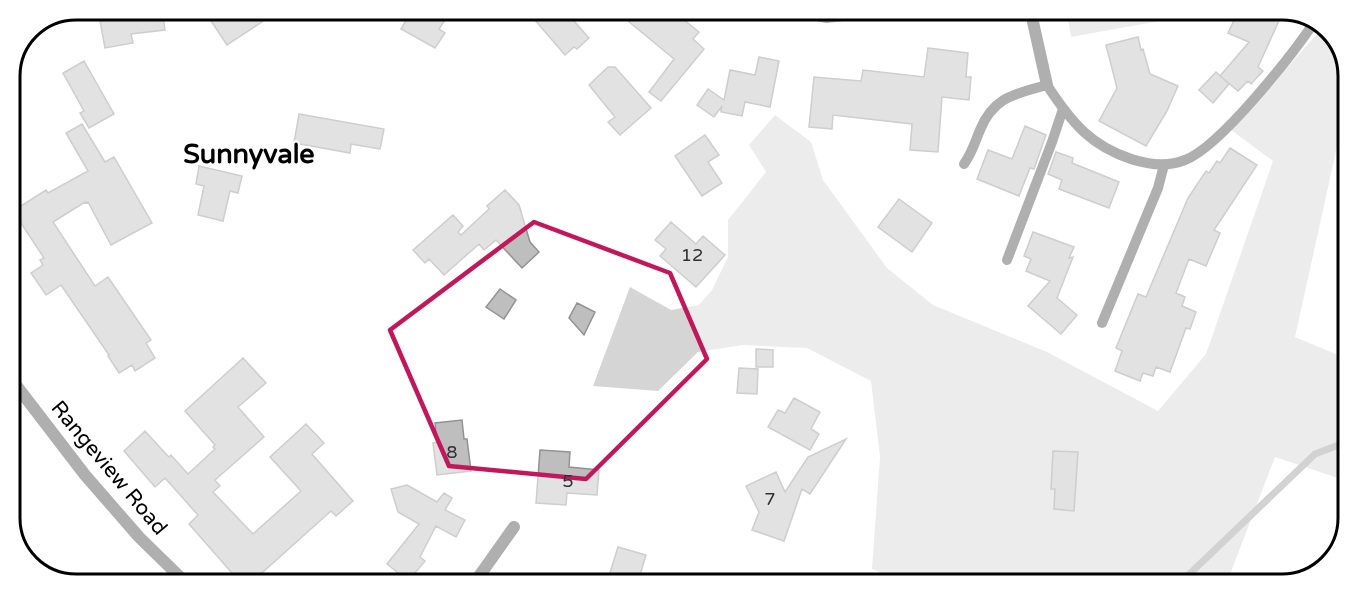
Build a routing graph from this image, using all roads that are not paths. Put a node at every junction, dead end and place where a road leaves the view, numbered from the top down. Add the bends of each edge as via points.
1 (1033, 20) edge
2 (1311, 27) edge
3 (1047, 85) junction
4 (1063, 109) junction
5 (964, 164) dead end
6 (1164, 165) junction
7 (1007, 260) dead end
8 (1102, 323) dead end
9 (20, 390) edge
10 (514, 528) dead end
11 (177, 574) edge
12 (481, 574) edge

1 - 3 street
2 - 6 lane via 1226,129 1187,160
3 - 4 lane
3 - 5 lane via 996,104
4 - 6 lane via 1084,133 1106,147
4 - 7 lane
6 - 8 lane
9 - 11 street, Rangeview Road via 85,475
10 - 12 street

